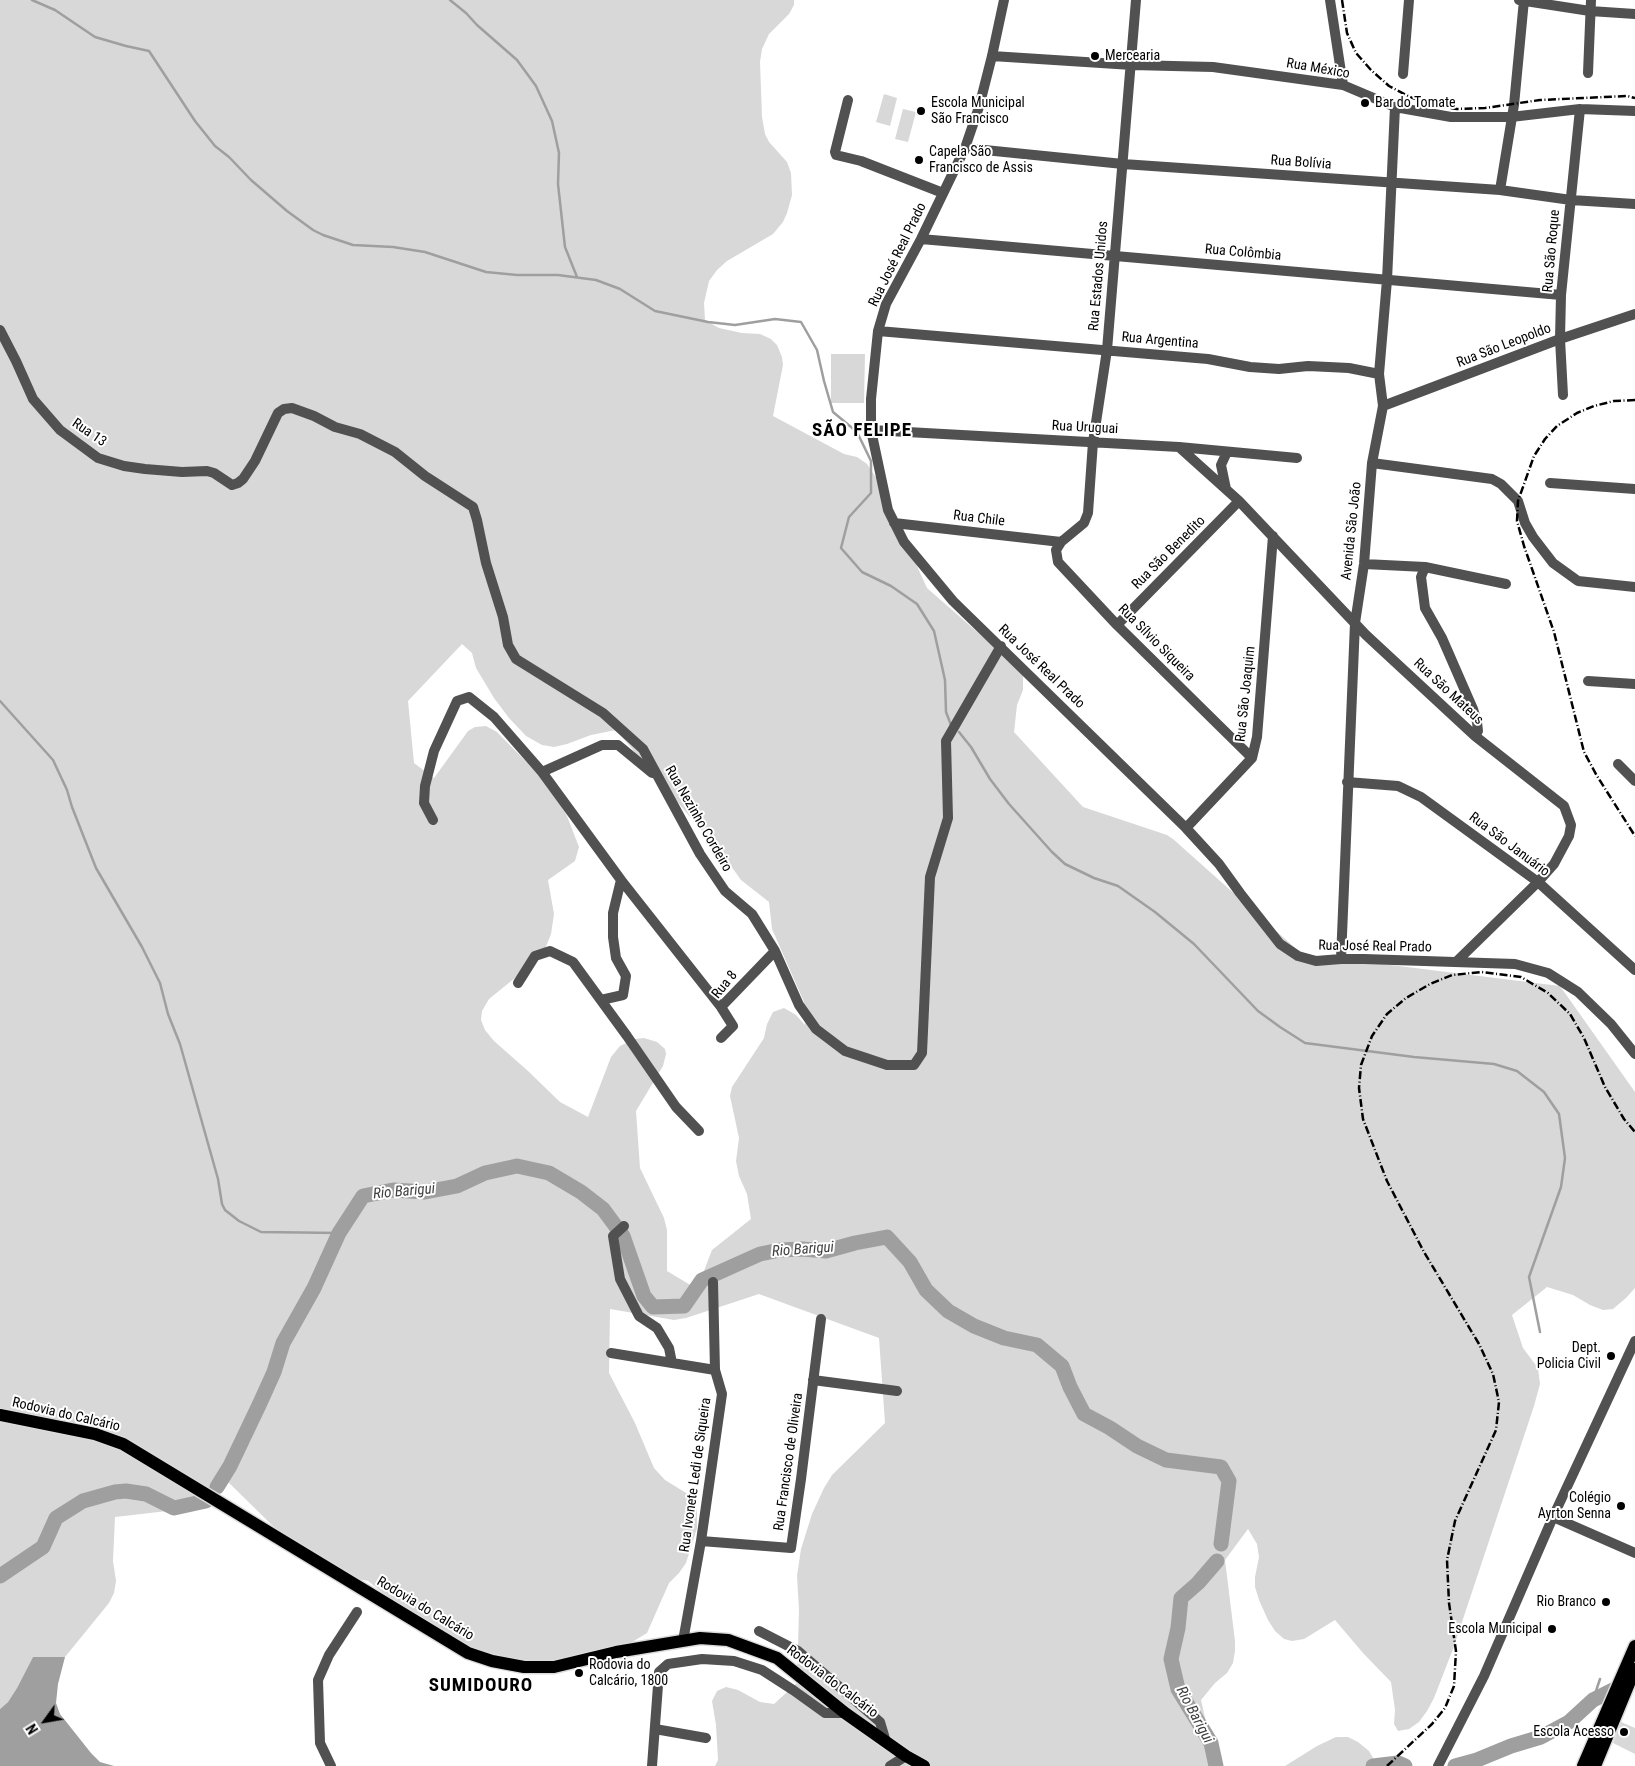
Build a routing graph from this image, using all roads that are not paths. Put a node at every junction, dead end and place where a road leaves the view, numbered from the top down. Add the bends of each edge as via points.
1 (1004, 0) edge
2 (1136, 0) edge
3 (1330, 0) edge
4 (1409, 0) edge
5 (1519, 0) edge
6 (1524, 0) edge
7 (1591, 5) edge
8 (1635, 14) edge
9 (992, 56) junction
10 (1132, 65) junction
11 (1588, 73) dead end
12 (1403, 74) dead end
13 (1343, 85) junction
14 (848, 100) dead end
15 (1394, 107) junction
16 (1580, 109) junction
17 (1635, 111) edge
18 (1511, 117) junction
19 (965, 148) junction
20 (1123, 164) junction
21 (1392, 183) junction
22 (1500, 190) junction
23 (943, 193) junction
24 (1571, 200) junction
25 (1635, 204) edge
26 (922, 239) junction
27 (1114, 256) junction
28 (1387, 280) junction
29 (1562, 296) junction
30 (1635, 314) edge
31 (0, 330) edge
32 (878, 331) junction
33 (1560, 339) junction
34 (1107, 350) junction
35 (1379, 374) junction
36 (1563, 395) dead end
37 (1383, 406) junction
38 (871, 430) junction
39 (1092, 442) junction
40 (1179, 447) junction
41 (1227, 452) junction
42 (1297, 458) dead end
43 (1372, 463) junction
44 (243, 478) joint
45 (1550, 483) dead end
46 (1635, 488) edge
47 (1226, 489) junction
48 (1239, 501) junction
49 (894, 523) junction
50 (1273, 536) junction
51 (1061, 542) junction
52 (1364, 564) junction
53 (1425, 566) junction
54 (1506, 584) dead end
55 (1635, 587) edge
56 (1356, 623) junction
57 (1117, 625) junction
58 (1001, 646) junction
59 (1588, 681) dead end
60 (1635, 684) edge
61 (1476, 736) junction
62 (1252, 758) junction
63 (1618, 764) dead end
64 (542, 772) junction
65 (658, 778) junction
66 (1635, 781) edge
67 (1347, 782) junction
68 (433, 820) dead end
69 (1186, 828) junction
70 (621, 880) junction
71 (1538, 882) junction
72 (775, 951) junction
73 (1340, 959) junction
74 (1456, 962) junction
75 (1635, 970) edge
76 (518, 983) dead end
77 (601, 1000) junction
78 (720, 1007) junction
79 (721, 1038) dead end
80 (1635, 1054) edge
81 (699, 1131) dead end
82 (624, 1226) dead end
83 (712, 1282) dead end
84 (821, 1319) dead end
85 (1635, 1341) edge
86 (611, 1354) dead end
87 (672, 1363) junction
88 (715, 1370) junction
89 (813, 1380) junction
90 (897, 1391) dead end
91 (0, 1415) edge
92 (1553, 1517) junction
93 (701, 1541) junction
94 (1635, 1553) edge
95 (357, 1612) dead end
96 (759, 1631) dead end
97 (683, 1641) junction
98 (1635, 1646) edge
99 (1635, 1669) edge
100 (1625, 1681) junction
101 (1617, 1700) junction
102 (845, 1713) junction
103 (655, 1729) junction
104 (706, 1738) dead end
105 (886, 1742) junction
106 (906, 1756) junction
107 (331, 1766) edge
108 (652, 1766) edge
109 (890, 1766) edge
110 (924, 1766) edge
111 (1438, 1766) edge
112 (1583, 1766) edge
113 (1595, 1766) edge

1 - 9 street, Rua José Real Prado
2 - 10 street, Rua Estados Unidos
3 - 13 street
4 - 12 street
5 - 6 street
6 - 7 street
6 - 18 street
7 - 8 street
7 - 11 street
9 - 10 street, Rua México
9 - 19 street, Rua José Real Prado
10 - 13 street, Rua México via 1213,67
10 - 20 street, Rua Estados Unidos
13 - 15 street, Rua México
14 - 23 street via 836,155 861,161
15 - 18 street, Rua México via 1451,117
15 - 21 street, Avenida São João
16 - 17 street, Rua México
16 - 18 street, Rua México
16 - 24 street, Rua São Roque
18 - 22 street
19 - 20 street, Rua Bolívia
19 - 23 street, Rua José Real Prado
20 - 21 street, Rua Bolívia
20 - 27 street, Rua Estados Unidos
21 - 22 street, Rua Bolívia
21 - 28 street, Avenida São João
22 - 24 street, Rua Bolívia
23 - 26 street, Rua José Real Prado
24 - 25 street, Rua Bolívia
24 - 29 street, Rua São Roque
26 - 27 street, Rua Colômbia
26 - 32 street, Rua José Real Prado via 886,304
27 - 28 street, Rua Colômbia
27 - 34 street, Rua Estados Unidos
28 - 29 street, Rua Colômbia
28 - 35 street, Avenida São João
29 - 33 street, Rua São Roque
30 - 33 street, Rua São Leopoldo
31 - 44 street, Rua 13 via 33,399 60,430 98,458 145,469 206,471 232,485
32 - 34 street, Rua Argentina
32 - 38 street, Rua José Real Prado
33 - 36 street, Rua São Roque
33 - 37 street, Rua São Leopoldo
34 - 35 street, Rua Argentina via 1208,359 1250,367 1350,368
34 - 39 street, Rua Estados Unidos
35 - 37 street, Avenida São João
37 - 43 street, Avenida São João
38 - 39 street, Rua Uruguai
38 - 49 street, Rua José Real Prado via 888,510
39 - 40 street, Rua Uruguai
39 - 51 street, Rua Estados Unidos via 1088,513 1084,523
40 - 41 street, Rua Uruguai
40 - 47 street, Rua São Mateus
41 - 42 street, Rua Uruguai
41 - 47 street via 1222,465
43 - 52 street, Avenida São João
43 - 55 street via 1492,479 1518,502 1525,523 1553,564 1578,582
44 - 65 street, Rua Nezinho Cordeiro via 278,413 292,408 360,434 395,452 463,500 475,514 508,645 516,659 602,713 643,749
45 - 46 street
47 - 48 street, Rua São Mateus
48 - 50 street, Rua São Mateus
48 - 57 street, Rua São Benedito
49 - 51 street, Rua Chile
49 - 58 street, Rua José Real Prado via 904,542 953,601
50 - 56 street, Rua São Mateus
50 - 62 street, Rua São Joaquim via 1257,737
51 - 57 street, Rua Sílvio Siqueira via 1056,550 1058,562
52 - 53 street
52 - 56 street, Avenida São João
53 - 54 street
53 - 61 street via 1421,577 1425,608 1473,709 1478,731
56 - 61 street, Rua São Mateus
56 - 67 street, Avenida São João
57 - 62 street, Rua Sílvio Siqueira
58 - 69 street, Rua José Real Prado
58 - 72 street, Rua Nezinho Cordeiro via 946,741 948,818 930,877 922,1053 914,1065 887,1065 845,1051 816,1029 799,1005
59 - 60 street
61 - 71 street, Rua São Mateus via 1564,806 1572,826 1569,836 1554,864
62 - 69 street, Rua São Joaquim
63 - 66 street
64 - 65 street via 602,744 618,745
64 - 68 street via 494,717 469,697 457,701 434,751 425,786 424,803
64 - 70 street
65 - 72 street, Rua Nezinho Cordeiro via 700,854 725,891 752,914
67 - 71 street, Rua São Januário via 1398,786 1421,797
67 - 73 street, Avenida São João
69 - 73 street, Rua José Real Prado via 1220,864 1280,944 1298,956 1316,961
70 - 77 street via 613,913 613,937 616,958 626,976 623,995
70 - 78 street
71 - 74 street, Rua São Mateus
71 - 75 street, Rua São Januário
72 - 78 street, Rua 8
73 - 74 street, Rua José Real Prado
74 - 80 street, Rua José Real Prado via 1515,964 1548,973 1578,992 1611,1024
76 - 77 street via 535,956 550,951 573,962
77 - 81 street via 676,1107
78 - 79 street, Rua 8 via 733,1026
82 - 87 street via 613,1236 620,1278 639,1316 657,1328 669,1348
83 - 88 street, Rua Ivonete Ledi de Siqueira
84 - 89 street, Rua Francisco de Oliveira
85 - 92 street
86 - 87 street
87 - 88 street
88 - 93 street, Rua Ivonete Ledi de Siqueira via 722,1394
89 - 90 street, Rua Francisco de Oliveira
89 - 93 street, Rua Francisco de Oliveira via 791,1548
91 - 97 main road, Rodovia do Calcário via 95,1434 123,1444 468,1653 492,1661 524,1667 554,1667
92 - 94 street
92 - 111 street via 1484,1676
93 - 97 street, Rua Ivonete Ledi de Siqueira
95 - 107 street via 329,1655 318,1680 320,1743
96 - 105 street via 798,1652 880,1722
97 - 102 main road, Rodovia do Calcário via 700,1638 728,1640 777,1658
98 - 100 main road
99 - 100 main road
100 - 101 main road
101 - 112 main road
101 - 113 main road
102 - 103 street via 825,1713 762,1670 734,1661 702,1659 668,1664 660,1672
102 - 105 main road, Rodovia do Calcário
103 - 104 street
103 - 108 street
105 - 106 main road, Rodovia do Calcário
106 - 109 street
106 - 110 main road, Rodovia do Calcário

